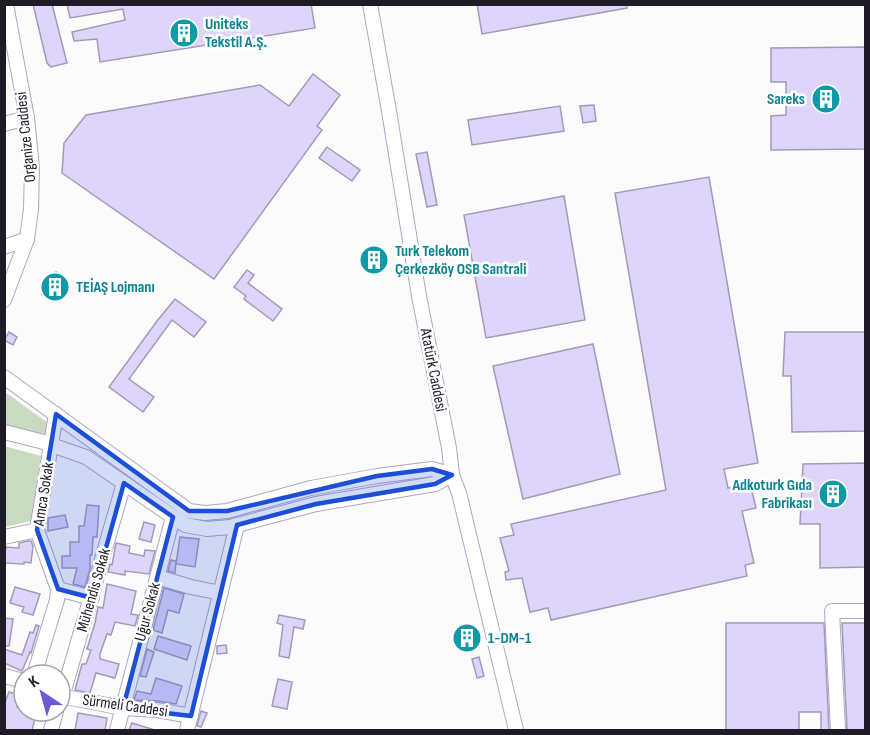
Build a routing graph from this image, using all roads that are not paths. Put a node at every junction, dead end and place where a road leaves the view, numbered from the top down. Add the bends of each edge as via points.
1 (6, 4) edge
2 (370, 4) edge
3 (27, 118) junction
4 (4, 124) edge
5 (27, 239) junction
6 (4, 247) edge
7 (16, 270) junction
8 (4, 287) edge
9 (4, 300) edge
10 (4, 377) edge
11 (56, 414) junction
12 (4, 432) edge
13 (52, 445) junction
14 (452, 475) junction
15 (124, 483) junction
16 (173, 517) junction
17 (237, 525) junction
18 (37, 530) junction
19 (4, 537) edge
20 (157, 577) junction
21 (58, 589) junction
22 (221, 593) junction
23 (92, 598) junction
24 (866, 611) edge
25 (38, 663) edge
26 (72, 664) edge
27 (72, 698) edge
28 (123, 708) junction
29 (191, 716) junction
30 (117, 730) edge
31 (187, 730) edge
32 (516, 730) edge
33 (838, 730) edge

1 - 3 street, Organize Caddesi
2 - 14 street, Atatürk Caddesi
3 - 4 street
3 - 5 street, Organize Caddesi via 32,168
5 - 6 street
5 - 7 street, Organize Caddesi
7 - 8 street
7 - 9 street
10 - 11 street
11 - 13 street, Amca Sokak
11 - 14 street via 189,511 227,511 311,488 388,475 432,469
12 - 13 street
13 - 15 street via 86,457
13 - 18 street, Amca Sokak
14 - 17 street via 435,484 316,504
14 - 32 street, Atatürk Caddesi
15 - 16 street
15 - 23 street, Mühendis Sokak
16 - 17 street via 184,525 207,529
16 - 20 street, Uğur Sokak
17 - 22 street
18 - 19 street
18 - 21 street, Amca Sokak
20 - 22 street
20 - 28 street, Uğur Sokak
21 - 23 street
21 - 25 street
22 - 29 street
23 - 26 street, Mühendis Sokak
24 - 33 street via 832,612
27 - 28 street, Sürmeli Caddesi
28 - 29 street, Sürmeli Caddesi
28 - 30 street, Uğur Sokak
29 - 31 street

